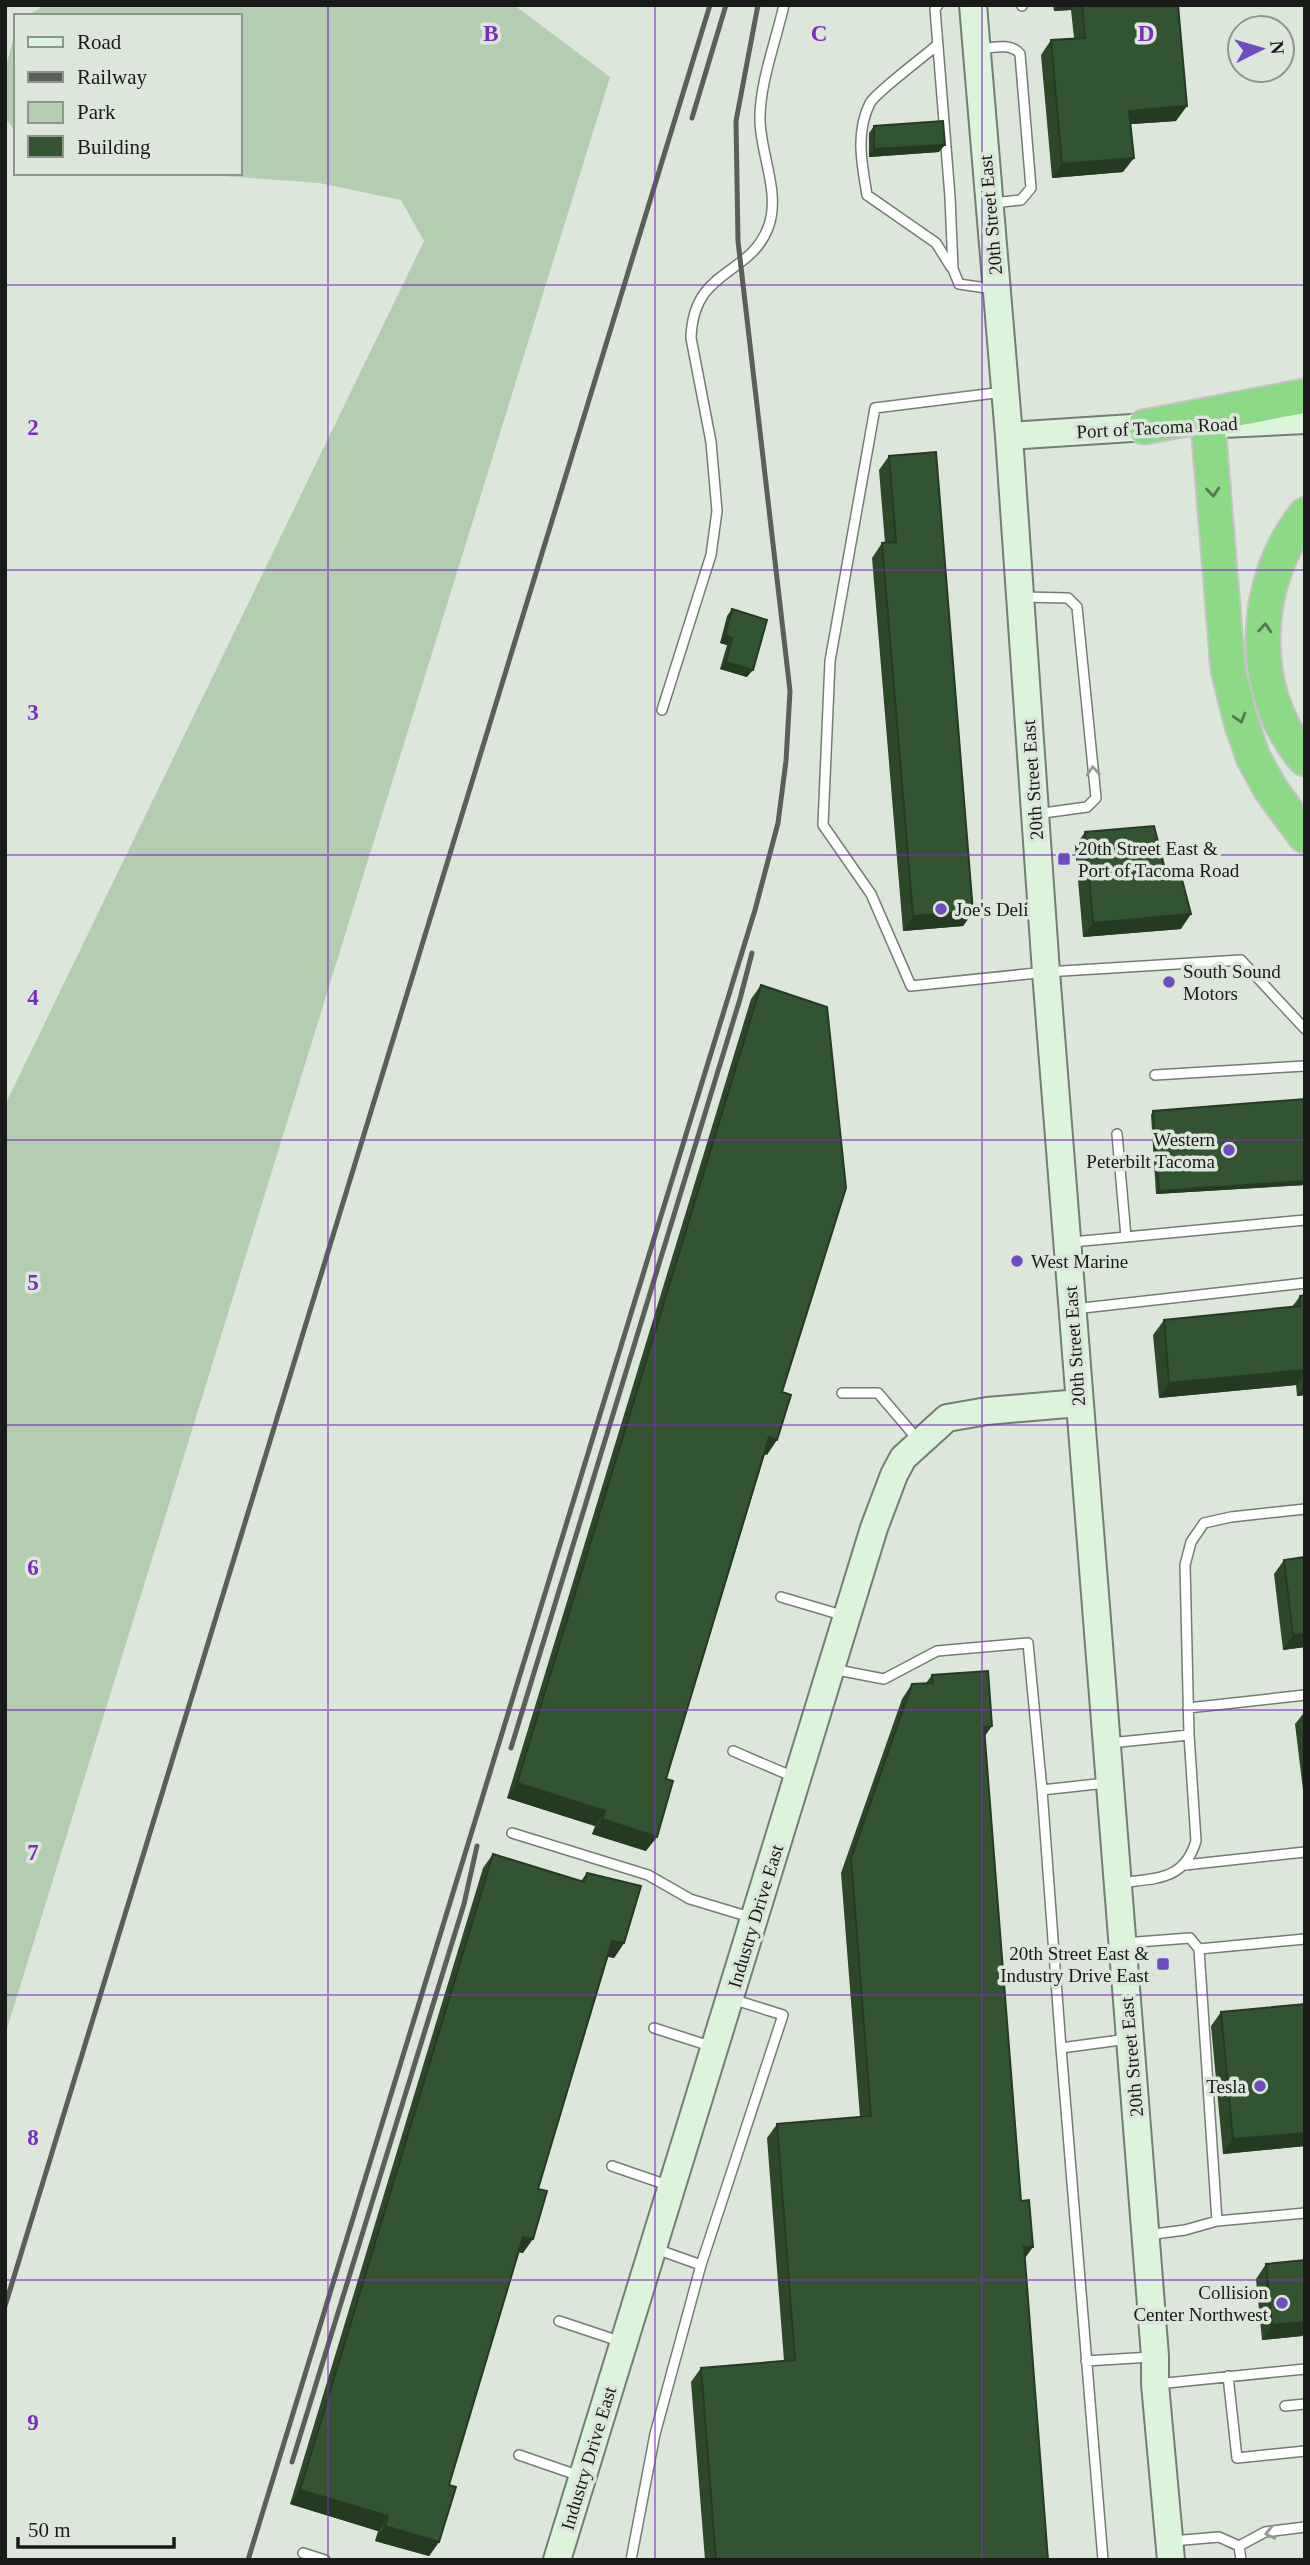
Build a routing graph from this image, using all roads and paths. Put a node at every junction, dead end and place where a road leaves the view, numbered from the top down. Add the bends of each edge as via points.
1 (785, 5) edge
2 (938, 5) edge
3 (973, 5) edge
4 (937, 45) junction
5 (976, 49) junction
6 (989, 204) junction
7 (953, 269) junction
8 (997, 290) junction
9 (1005, 392) junction
10 (1305, 396) edge
11 (1305, 420) edge
12 (1208, 424) junction
13 (1144, 427) junction
14 (1009, 436) junction
15 (1305, 515) edge
16 (1020, 597) junction
17 (662, 710) dead end
18 (1305, 759) edge
19 (1035, 814) junction
20 (1305, 836) edge
21 (1045, 972) junction
22 (1305, 1029) edge
23 (1305, 1066) edge
24 (1155, 1075) dead end
25 (1117, 1134) dead end
26 (1305, 1220) edge
27 (1125, 1237) junction
28 (1066, 1242) junction
29 (1305, 1283) edge
30 (1072, 1309) junction
31 (842, 1393) dead end
32 (1079, 1403) junction
33 (919, 1441) junction
34 (1305, 1509) edge
35 (782, 1597) dead end
36 (847, 1616) junction
37 (831, 1669) junction
38 (1305, 1695) edge
39 (1188, 1708) junction
40 (1189, 1735) junction
41 (1106, 1743) junction
42 (733, 1751) dead end
43 (797, 1778) junction
44 (1109, 1783) junction
45 (1042, 1790) junction
46 (512, 1833) dead end
47 (1305, 1852) edge
48 (1185, 1865) junction
49 (1117, 1883) junction
50 (754, 1919) junction
51 (1305, 1939) edge
52 (1122, 1943) junction
53 (1199, 1949) junction
54 (730, 1998) junction
55 (654, 2028) dead end
56 (1130, 2039) junction
57 (714, 2048) junction
58 (1061, 2048) junction
59 (612, 2166) dead end
60 (671, 2187) junction
61 (1305, 2213) edge
62 (1217, 2221) junction
63 (1145, 2235) junction
64 (652, 2247) junction
65 (701, 2265) junction
66 (559, 2321) dead end
67 (623, 2342) junction
68 (1155, 2356) junction
69 (1086, 2361) junction
70 (1305, 2369) edge
71 (1228, 2376) junction
72 (1155, 2384) junction
73 (1305, 2404) edge
74 (1285, 2406) dead end
75 (1305, 2451) edge
76 (519, 2455) dead end
77 (582, 2477) junction
78 (1305, 2527) edge
79 (1239, 2546) junction
80 (1171, 2551) edge
81 (303, 2553) dead end
82 (325, 2560) edge
83 (557, 2560) edge
84 (631, 2560) edge
85 (1103, 2560) edge
86 (1241, 2560) edge

1 - 17 lane via 760,120 771,218 756,246 706,290 692,326 717,511 711,555
2 - 4 lane
3 - 5 main road, 20th Street East
4 - 7 lane
4 - 7 lane via 871,100 862,129 861,154 867,195 936,243
5 - 6 main road, 20th Street East
5 - 6 lane via 1017,49 1021,68 1031,188 1021,200
6 - 8 main road, 20th Street East
7 - 8 lane via 959,284
8 - 9 main road, 20th Street East
9 - 14 main road, 20th Street East
9 - 21 lane via 875,408 830,661 823,825 871,894 911,986
10 - 13 highway
11 - 12 main road, Port of Tacoma Road
12 - 13 main road, Port of Tacoma Road
12 -> 20 highway via 1228,670 1253,757
13 - 14 main road, Port of Tacoma Road
14 - 16 main road, 20th Street East
18 -> 15 highway via 1271,702 1263,655 1274,575
16 - 19 main road, 20th Street East
19 -> 16 lane via 1087,807 1096,798 1077,607 1068,598
19 - 21 main road, 20th Street East
21 - 22 lane via 1241,960
21 - 28 main road, 20th Street East
23 - 24 lane
25 - 27 lane
26 - 27 lane
27 - 28 lane
28 - 30 main road, 20th Street East
29 - 30 lane
30 - 32 main road, 20th Street East
31 - 33 lane via 878,1393
32 - 33 main road, Industry Drive East via 960,1414 947,1418
32 - 41 main road, 20th Street East
33 - 36 main road, Industry Drive East via 894,1475
34 - 39 lane via 1204,1523 1191,1542 1185,1565
35 - 36 lane
36 - 37 main road, Industry Drive East
37 - 43 main road, Industry Drive East
37 - 45 lane via 884,1679 937,1651 1028,1643
38 - 39 lane
39 - 40 lane
40 - 41 lane
40 - 48 lane via 1196,1841
41 - 44 main road, 20th Street East
42 - 43 lane
43 - 50 main road, Industry Drive East
44 - 45 lane
44 - 49 main road, 20th Street East
45 - 58 lane
46 - 50 lane via 648,1875 691,1899
47 - 48 lane
48 - 49 lane via 1169,1875
49 - 52 main road, 20th Street East
50 - 54 main road, Industry Drive East
51 - 53 lane
52 - 53 lane via 1190,1938
52 - 56 main road, 20th Street East
53 - 62 lane
54 - 57 main road, Industry Drive East
54 - 65 lane via 783,2015
55 - 57 lane
56 - 58 lane
56 - 63 main road, 20th Street East
57 - 60 main road, Industry Drive East
58 - 69 lane
59 - 60 lane
60 - 64 main road, Industry Drive East
61 - 62 lane
62 - 63 lane
63 - 68 main road, 20th Street East
64 - 65 lane
64 - 67 main road, Industry Drive East
65 - 84 lane via 655,2434
66 - 67 lane
67 - 77 main road, Industry Drive East
68 - 69 lane
68 - 72 main road, 20th Street East
69 - 85 lane
70 - 71 lane
71 - 72 lane
71 - 75 lane via 1237,2458
72 - 80 main road, 20th Street East
73 - 74 lane
76 - 77 lane
77 - 83 main road, Industry Drive East
78 -> 79 lane via 1265,2532
79 - 80 lane via 1219,2537
79 - 86 lane
81 - 82 lane

